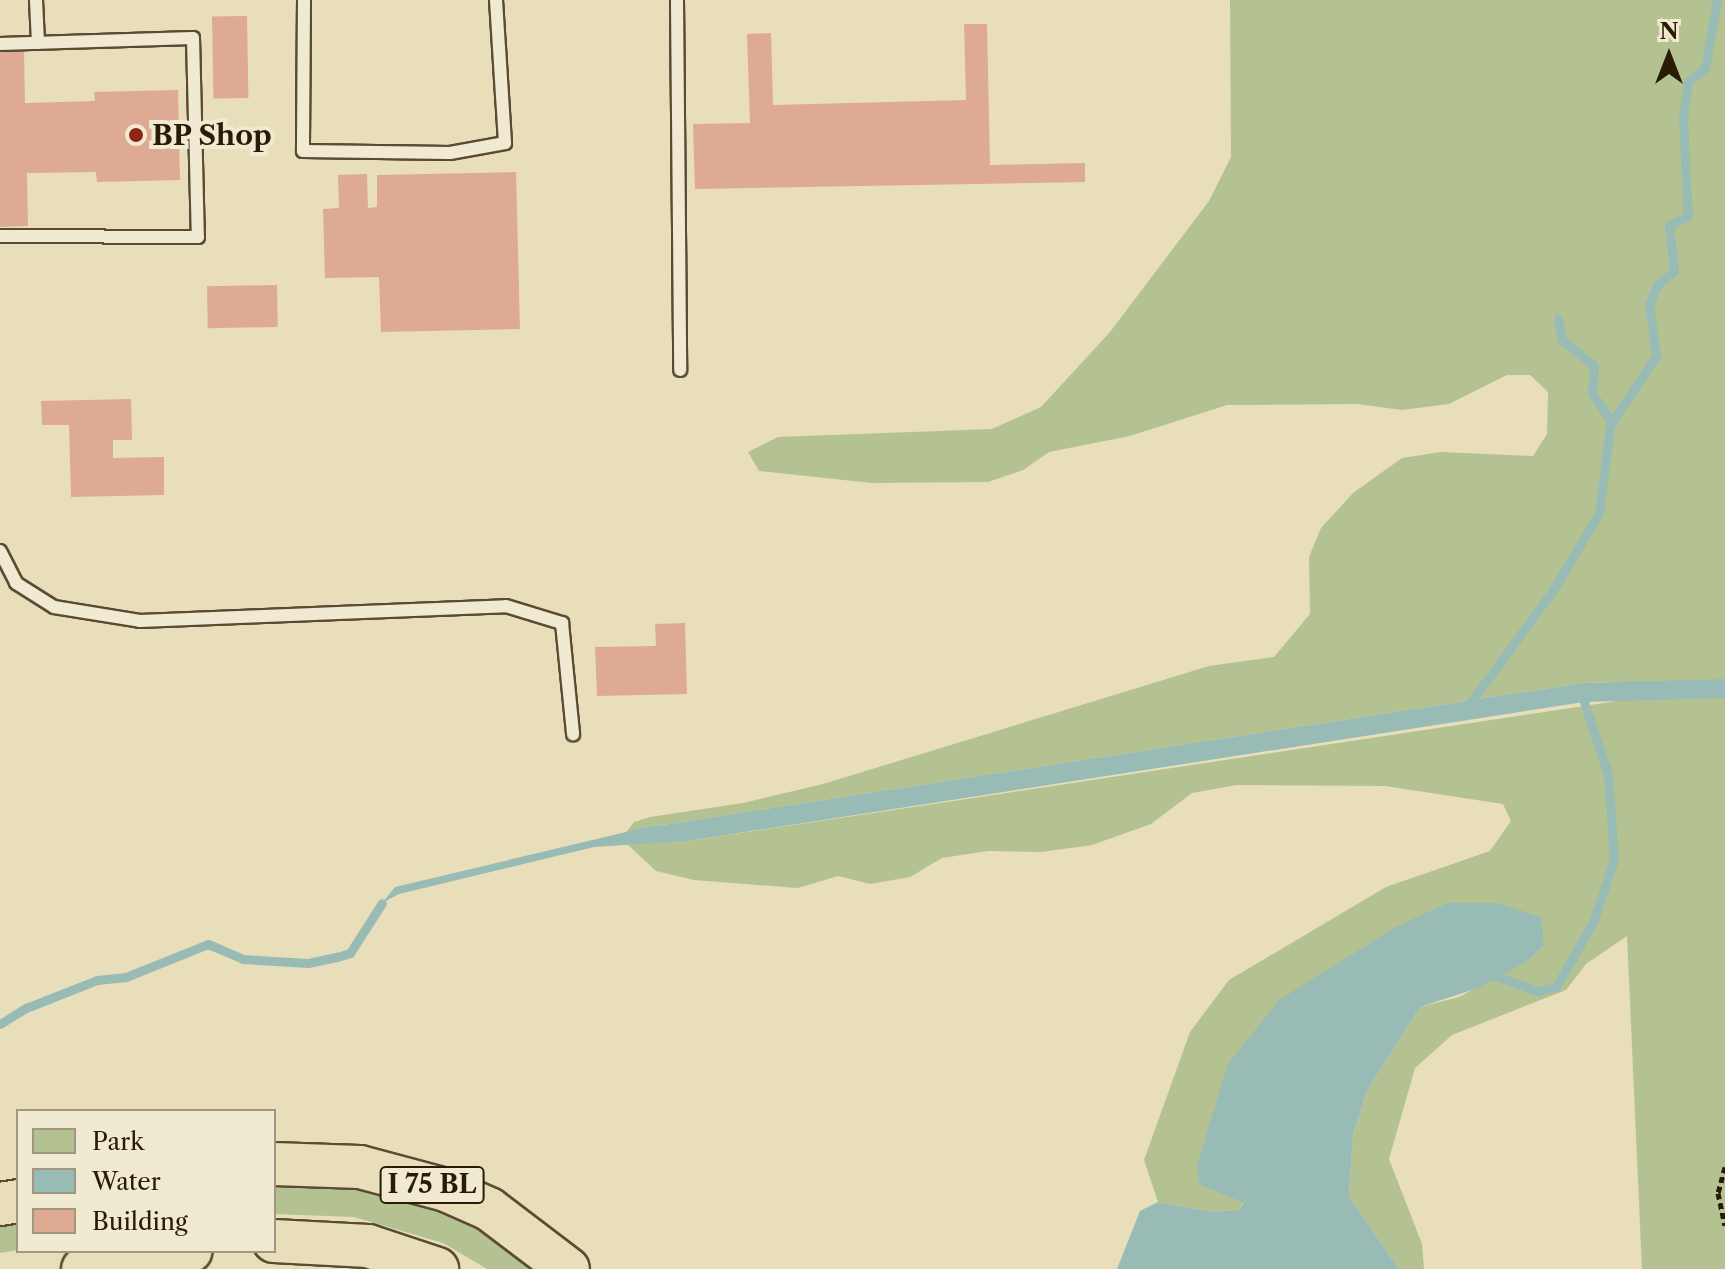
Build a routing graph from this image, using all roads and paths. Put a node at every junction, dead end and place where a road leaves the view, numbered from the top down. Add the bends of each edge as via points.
1 (36, 0) edge
2 (304, 0) edge
3 (496, 0) edge
4 (677, 0) edge
5 (38, 43) junction
6 (0, 44) edge
7 (0, 236) edge
8 (680, 370) dead end
9 (0, 551) edge
10 (573, 734) dead end
11 (276, 1164) edge
12 (1725, 1167) edge
13 (1725, 1225) edge
14 (276, 1241) edge
15 (179, 1253) edge
16 (83, 1269) edge
17 (437, 1269) edge
18 (568, 1269) edge

1 - 5 lane
2 - 3 lane via 303,151 450,153 505,143
4 - 8 lane
5 - 6 lane
5 - 7 lane via 193,38 198,237
9 - 10 lane via 16,583 54,607 140,621 506,606 562,623
11 - 18 highway, I 75 BL via 360,1167 446,1190 489,1209
12 - 13 path via 1718,1193
14 - 17 highway via 368,1246
15 - 16 highway

